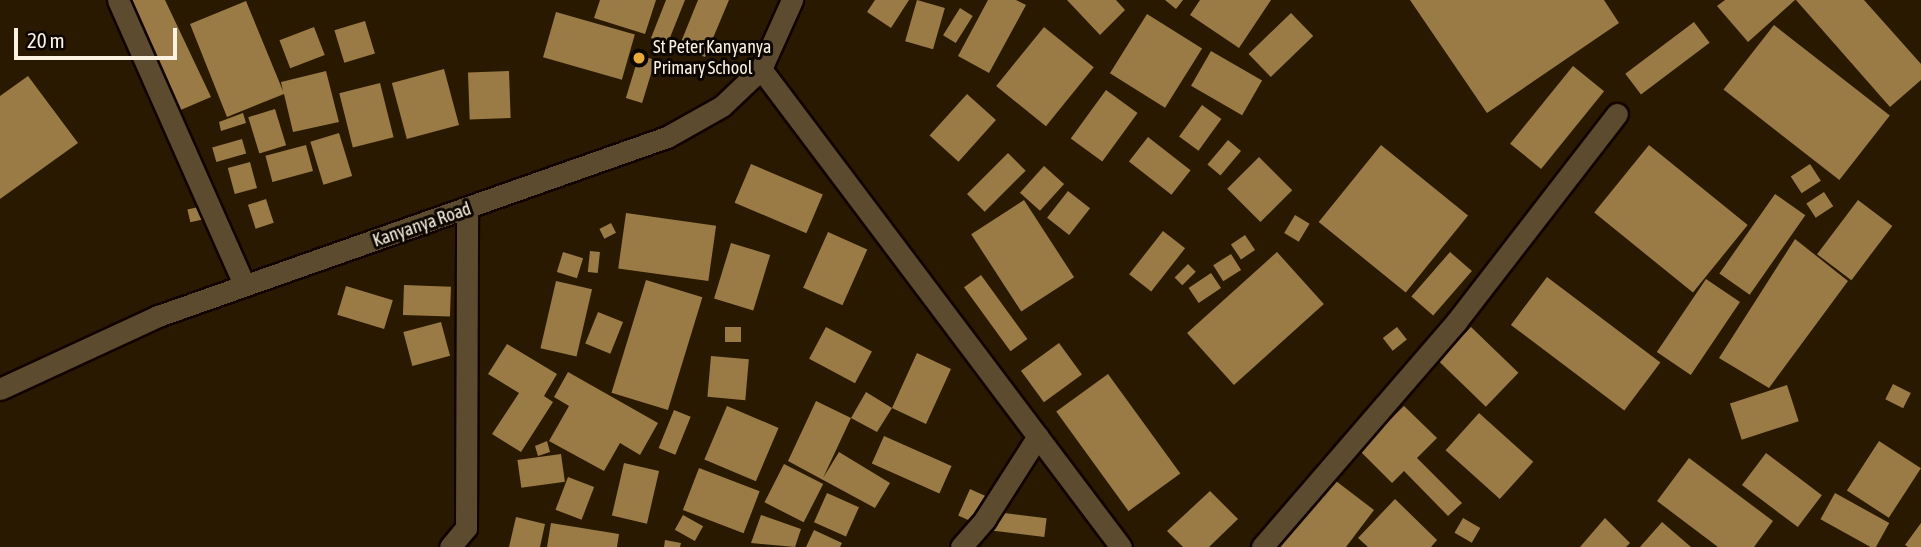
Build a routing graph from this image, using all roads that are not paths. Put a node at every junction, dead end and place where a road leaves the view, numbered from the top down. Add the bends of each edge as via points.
1 (118, 0) edge
2 (792, 0) edge
3 (761, 69) junction
4 (1617, 114) dead end
5 (467, 210) junction
6 (244, 285) junction
7 (0, 390) edge
8 (1038, 436) junction
9 (450, 547) edge
10 (961, 547) edge
11 (1121, 547) edge
12 (1262, 547) edge

1 - 6 street
2 - 3 street, Kanyanya Road
3 - 5 street, Kanyanya Road via 722,106 667,137
3 - 8 street
4 - 12 street via 1456,322
5 - 6 street, Kanyanya Road
5 - 9 street via 466,528
6 - 7 street, Kanyanya Road via 158,316
8 - 10 street via 985,519
8 - 11 street

